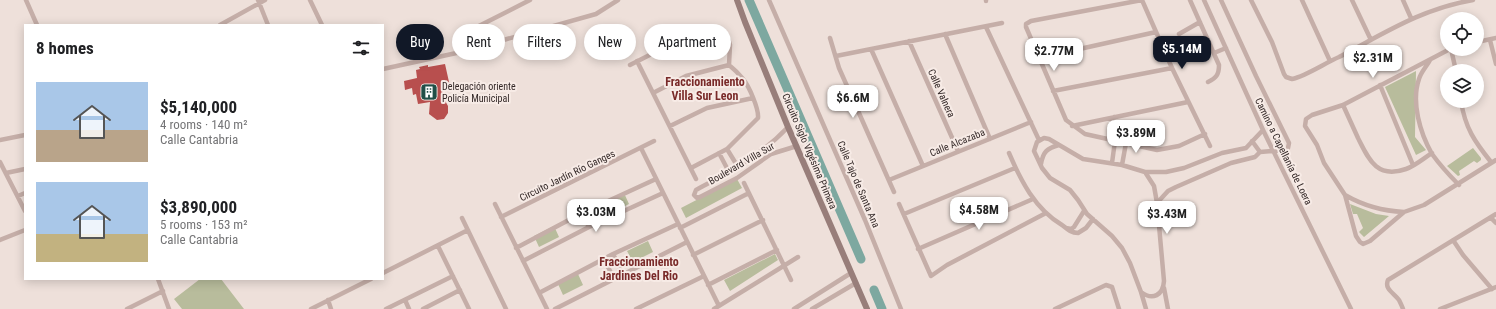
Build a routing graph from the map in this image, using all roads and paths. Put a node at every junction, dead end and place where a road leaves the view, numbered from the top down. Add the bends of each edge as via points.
1 (26, 0) edge
2 (265, 0) edge
3 (310, 0) edge
4 (530, 0) edge
5 (618, 0) edge
6 (737, 0) edge
7 (769, 0) edge
8 (1142, 0) edge
9 (1190, 0) edge
10 (1204, 0) edge
11 (1221, 0) edge
12 (1250, 0) edge
13 (1302, 0) edge
14 (1352, 0) edge
15 (1403, 0) edge
16 (1473, 0) edge
17 (259, 2) edge
18 (1446, 2) edge
19 (1411, 18) junction
20 (1200, 22) junction
21 (1002, 23) dead end
22 (37, 24) edge
23 (222, 24) edge
24 (268, 24) edge
25 (322, 24) edge
26 (483, 24) edge
27 (986, 27) junction
28 (1156, 32) junction
29 (945, 34) junction
30 (1179, 34) dead end
31 (830, 38) dead end
32 (1496, 38) edge
33 (505, 40) edge
34 (1371, 40) junction
35 (1490, 40) junction
36 (908, 41) junction
37 (1484, 41) edge
38 (1226, 48) junction
39 (871, 49) junction
40 (1214, 53) junction
41 (452, 54) edge
42 (1440, 54) edge
43 (836, 56) junction
44 (1039, 58) junction
45 (1431, 59) junction
46 (637, 61) junction
47 (1330, 61) junction
48 (1496, 64) edge
49 (630, 65) dead end
50 (729, 65) junction
51 (1172, 68) junction
52 (384, 69) edge
53 (1208, 82) dead end
54 (1380, 85) junction
55 (1053, 90) junction
56 (653, 93) junction
57 (753, 98) junction
58 (1188, 102) junction
59 (1343, 105) junction
60 (1462, 108) edge
61 (1114, 117) junction
62 (1031, 122) junction
63 (670, 126) junction
64 (1072, 126) junction
65 (788, 127) junction
66 (1263, 130) junction
67 (1204, 134) junction
68 (24, 135) edge
69 (990, 139) junction
70 (0, 140) edge
71 (1039, 140) junction
72 (654, 141) dead end
73 (1117, 141) junction
74 (1252, 141) junction
75 (1126, 143) junction
76 (1059, 145) junction
77 (797, 146) junction
78 (1210, 146) dead end
79 (641, 148) junction
80 (766, 148) junction
81 (727, 149) junction
82 (958, 152) junction
83 (1260, 152) junction
84 (1274, 152) junction
85 (719, 153) junction
86 (1009, 153) dead end
87 (1432, 153) junction
88 (771, 154) junction
89 (1494, 161) edge
90 (0, 162) edge
91 (1112, 163) junction
92 (1040, 164) junction
93 (1122, 165) junction
94 (1413, 165) junction
95 (923, 166) junction
96 (738, 167) junction
97 (691, 168) junction
98 (1015, 168) junction
99 (24, 169) edge
100 (730, 172) junction
101 (1145, 172) junction
102 (6, 173) junction
103 (656, 179) junction
104 (696, 179) dead end
105 (889, 180) junction
106 (744, 183) dead end
107 (1458, 185) junction
108 (894, 192) dead end
109 (24, 193) edge
110 (663, 193) junction
111 (749, 193) junction
112 (1345, 195) junction
113 (18, 196) junction
114 (1033, 199) junction
115 (1157, 203) junction
116 (495, 204) dead end
117 (899, 204) dead end
118 (24, 209) edge
119 (591, 209) junction
120 (1084, 212) junction
121 (1404, 212) junction
122 (582, 213) junction
123 (1046, 213) junction
124 (904, 214) junction
125 (1496, 214) edge
126 (501, 217) junction
127 (462, 218) dead end
128 (1491, 218) junction
129 (1093, 219) junction
130 (763, 220) junction
131 (597, 223) junction
132 (1496, 223) edge
133 (679, 226) junction
134 (589, 227) junction
135 (1066, 228) junction
136 (24, 230) edge
137 (468, 230) junction
138 (1, 238) edge
139 (1453, 240) junction
140 (687, 242) junction
141 (438, 246) junction
142 (516, 248) junction
143 (918, 249) junction
144 (777, 250) junction
145 (613, 254) junction
146 (694, 255) junction
147 (798, 257) dead end
148 (604, 258) junction
149 (523, 262) junction
150 (784, 265) junction
151 (384, 273) edge
152 (851, 273) junction
153 (624, 274) junction
154 (453, 276) junction
155 (704, 276) junction
156 (614, 279) junction
157 (158, 280) edge
158 (370, 280) edge
159 (791, 280) dead end
160 (856, 283) junction
161 (708, 285) junction
162 (1164, 288) junction
163 (1494, 288) edge
164 (460, 290) junction
165 (163, 291) junction
166 (1142, 292) junction
167 (539, 293) junction
168 (328, 300) junction
169 (405, 300) junction
170 (397, 307) edge
171 (504, 308) edge
172 (716, 308) edge
173 (127, 309) edge
174 (169, 309) edge
175 (311, 309) edge
176 (331, 309) edge
177 (386, 309) edge
178 (409, 309) edge
179 (423, 309) edge
180 (469, 309) edge
181 (547, 309) edge
182 (555, 309) edge
183 (638, 309) edge
184 (794, 309) edge
185 (812, 309) edge
186 (866, 309) edge
187 (901, 309) edge
188 (1055, 309) edge
189 (1119, 309) edge
190 (1146, 309) edge
191 (1168, 309) edge
192 (1351, 309) edge
193 (1403, 309) edge
194 (1440, 309) edge

1 - 22 street
2 - 17 street
3 - 25 street
4 - 26 street
5 - 33 street via 596,14
6 - 65 main road, Circuito Siglo Vigésima Primera
7 - 187 street, Calle Tajo de Santa Ana
8 - 28 street
8 - 44 street via 1028,22 1026,27
9 - 20 street
10 - 38 street, Camino a Capellanía de Loera
11 - 84 street via 1289,143 1286,150
12 - 47 street via 1272,42 1286,77 1295,78
13 - 47 street
14 - 34 street
15 - 19 street
16 - 18 street
17 - 23 street
17 - 24 street
18 - 19 street
19 - 34 street
20 - 30 street
20 - 40 street
21 - 27 street
27 - 29 street
27 - 62 street
28 - 44 street
28 - 51 street
29 - 36 street
29 - 69 street
31 - 43 street
32 - 35 street
34 - 47 street
35 - 37 street
35 - 48 street
36 - 39 street
36 - 82 street, Calle Valnera
38 - 40 street
38 - 66 street, Camino a Capellanía de Loera
39 - 43 street
39 - 95 street
40 - 53 street via 1219,73 1215,79
41 - 52 street
42 - 45 street
43 - 105 street via 838,68
44 - 55 street
45 - 54 street
45 - 87 street via 1419,80 1416,98 1420,125
46 - 49 street
46 - 50 street via 685,38 722,31 730,42
46 - 56 street
50 - 56 street via 686,76
50 - 57 street via 744,80
51 - 55 street
51 - 58 street
54 - 59 street
54 - 94 street
55 - 64 street via 1066,120
56 - 63 street
57 - 63 street via 706,108
57 - 81 street via 758,118
58 - 61 street
58 - 67 street
59 - 94 street via 1369,160 1374,165 1396,172
59 - 112 street via 1312,115 1305,123 1324,163
60 - 89 street via 1474,141
61 - 64 street
61 - 73 street via 1111,130
62 - 69 street, Calle Alcazaba
62 - 71 street
63 - 97 street
64 - 73 street via 1085,134
65 - 77 main road, Circuito Siglo Vigésima Primera
65 - 80 street, Boulevard Villa Sur
66 - 74 street
66 - 84 street, Camino a Capellanía de Loera
67 - 75 street via 1179,146 1162,150
67 - 78 street
68 - 70 street
69 - 82 street, Calle Alcazaba
71 - 76 street via 1049,139
71 - 92 street via 1034,151
72 - 79 street, Circuito Jardín Río Ganges
73 - 75 street
73 - 91 street
74 - 83 street
74 - 101 street via 1246,148 1222,153 1184,168 1166,172
75 - 93 street
76 - 91 street via 1083,159
76 - 92 street via 1046,150
77 - 88 street, Boulevard Villa Sur
77 - 152 main road, Circuito Siglo Vigésima Primera
79 - 103 street
79 - 126 street, Circuito Jardín Río Ganges
80 - 88 street
80 - 96 street, Boulevard Villa Sur
81 - 85 street
81 - 96 street
82 - 95 street, Calle Alcazaba
83 - 84 street
83 - 115 street via 1255,157 1231,163 1176,187 1168,191
84 - 192 street, Camino a Capellanía de Loera
85 - 97 street
85 - 100 street
86 - 98 street
87 - 94 street
87 - 107 street
88 - 100 street, Boulevard Villa Sur via 737,178 700,197 695,197 696,190
89 - 107 street
90 - 102 street
91 - 93 street
92 - 120 street via 1050,178 1070,190
93 - 101 street
95 - 105 street, Calle Alcazaba
96 - 100 street, Boulevard Villa Sur
97 - 104 street
98 - 114 street
98 - 124 street
99 - 102 street
101 - 115 street via 1154,186
102 - 113 street
103 - 110 street
103 - 119 street
105 - 108 street
106 - 111 street
107 - 121 street via 1424,205
109 - 113 street
110 - 131 street
110 - 133 street
111 - 130 street
111 - 133 street
112 - 121 street via 1369,207
112 - 121 street via 1356,236 1363,244
113 - 118 street
114 - 123 street
114 - 143 street
115 - 162 street
116 - 126 street
117 - 124 street
119 - 122 street
119 - 131 street
120 - 129 street
120 - 135 street via 1074,227
122 - 134 street
122 - 142 street
123 - 135 street
123 - 143 street via 931,276
124 - 143 street
125 - 128 street
126 - 142 street
127 - 137 street
128 - 132 street
128 - 139 street
129 - 135 street via 1078,233
129 - 166 street via 1122,248
130 - 144 street
130 - 146 street
131 - 134 street
133 - 140 street
133 - 145 street
134 - 149 street
136 - 138 street
137 - 141 street
137 - 171 street
139 - 163 street
139 - 193 street via 1388,280 1388,288
140 - 146 street
140 - 153 street
141 - 151 street
141 - 154 street
142 - 149 street
144 - 150 street
144 - 161 street
145 - 148 street
145 - 153 street
146 - 155 street
147 - 150 street
148 - 156 street
148 - 167 street
149 - 167 street
150 - 159 street
150 - 172 street
152 - 160 main road, Circuito Siglo Vigésima Primera
152 - 184 street
153 - 156 street
154 - 164 street
154 - 169 street
155 - 161 street
155 - 183 street
156 - 182 street
157 - 165 street
158 - 168 street
160 - 185 street
160 - 186 main road, Circuito Siglo Vigésima Primera
161 - 172 street
162 - 166 street via 1157,295 1150,296
162 - 191 street
163 - 194 street
164 - 179 street
164 - 180 street
165 - 173 street
165 - 174 street
166 - 190 street
167 - 181 street
168 - 175 street
168 - 176 street
169 - 170 street
169 - 178 street
170 - 177 street
188 - 189 street via 1106,285 1112,287

